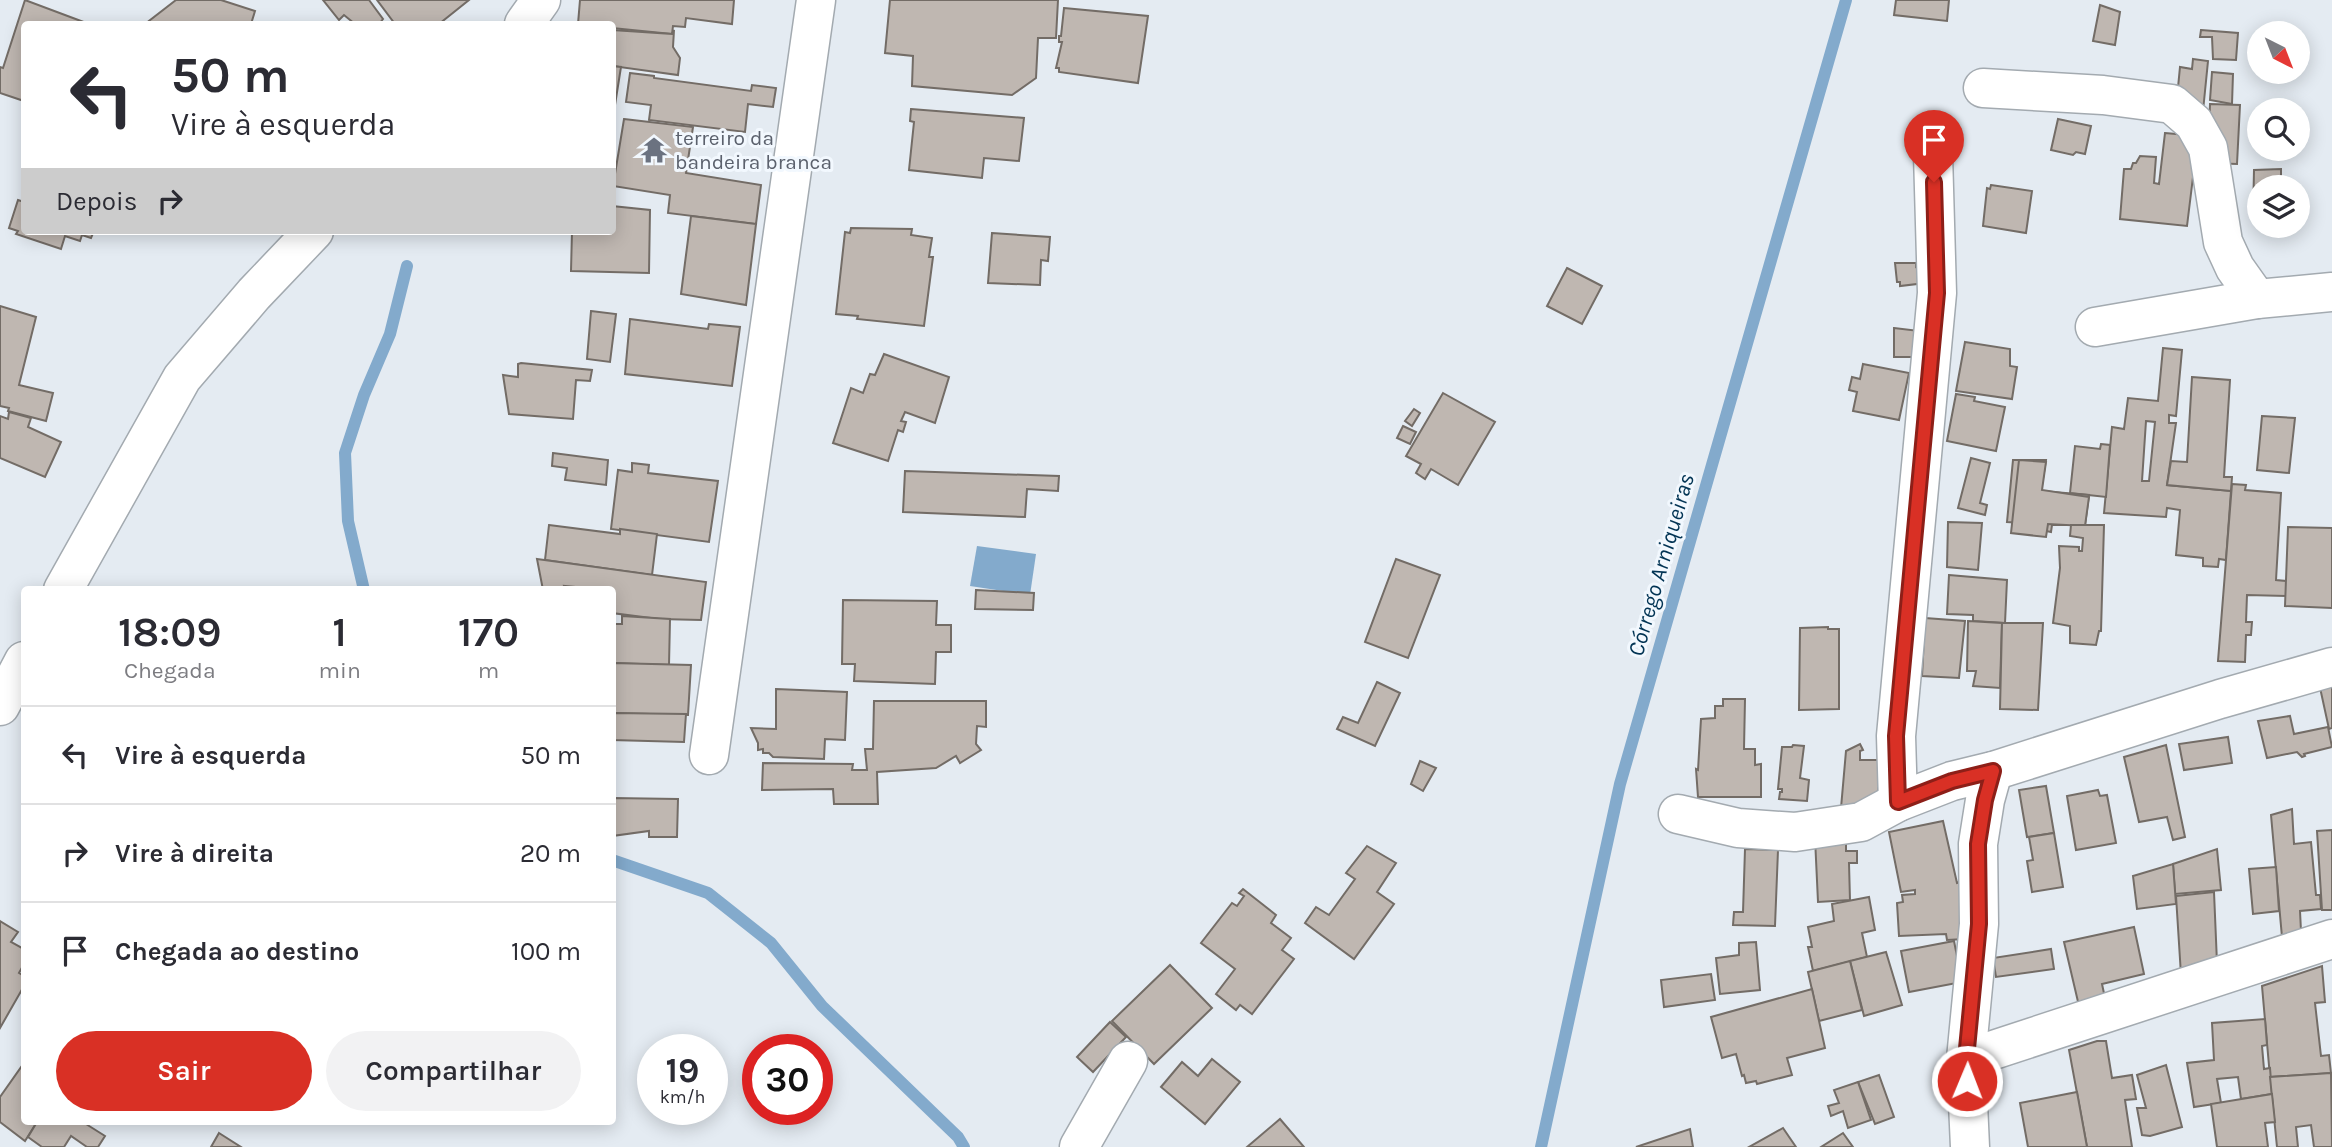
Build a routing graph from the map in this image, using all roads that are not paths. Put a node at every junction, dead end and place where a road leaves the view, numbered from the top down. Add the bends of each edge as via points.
1 (541, 0) edge
2 (816, 0) edge
3 (526, 21) edge
4 (1983, 88) dead end
5 (1933, 154) dead end
6 (310, 235) edge
7 (2332, 292) edge
8 (2257, 299) junction
9 (2095, 327) dead end
10 (65, 586) edge
11 (21, 667) edge
12 (2332, 667) edge
13 (0, 706) edge
14 (709, 755) dead end
15 (1993, 771) junction
16 (1898, 802) junction
17 (1678, 814) dead end
18 (2332, 939) edge
19 (1966, 1059) junction
20 (1128, 1061) dead end
21 (1079, 1147) edge
22 (1970, 1147) edge

1 - 3 street
2 - 14 street
4 - 8 street via 2172,104 2194,123 2208,148 2222,242
5 - 16 street via 1937,293 1896,736
6 - 10 street via 182,378
7 - 8 street
8 - 9 street
11 - 13 street
12 - 15 street
15 - 16 street
15 - 19 street via 1978,844 1979,924
16 - 17 street via 1861,822 1794,832 1738,828
18 - 19 street
19 - 22 street
20 - 21 street

